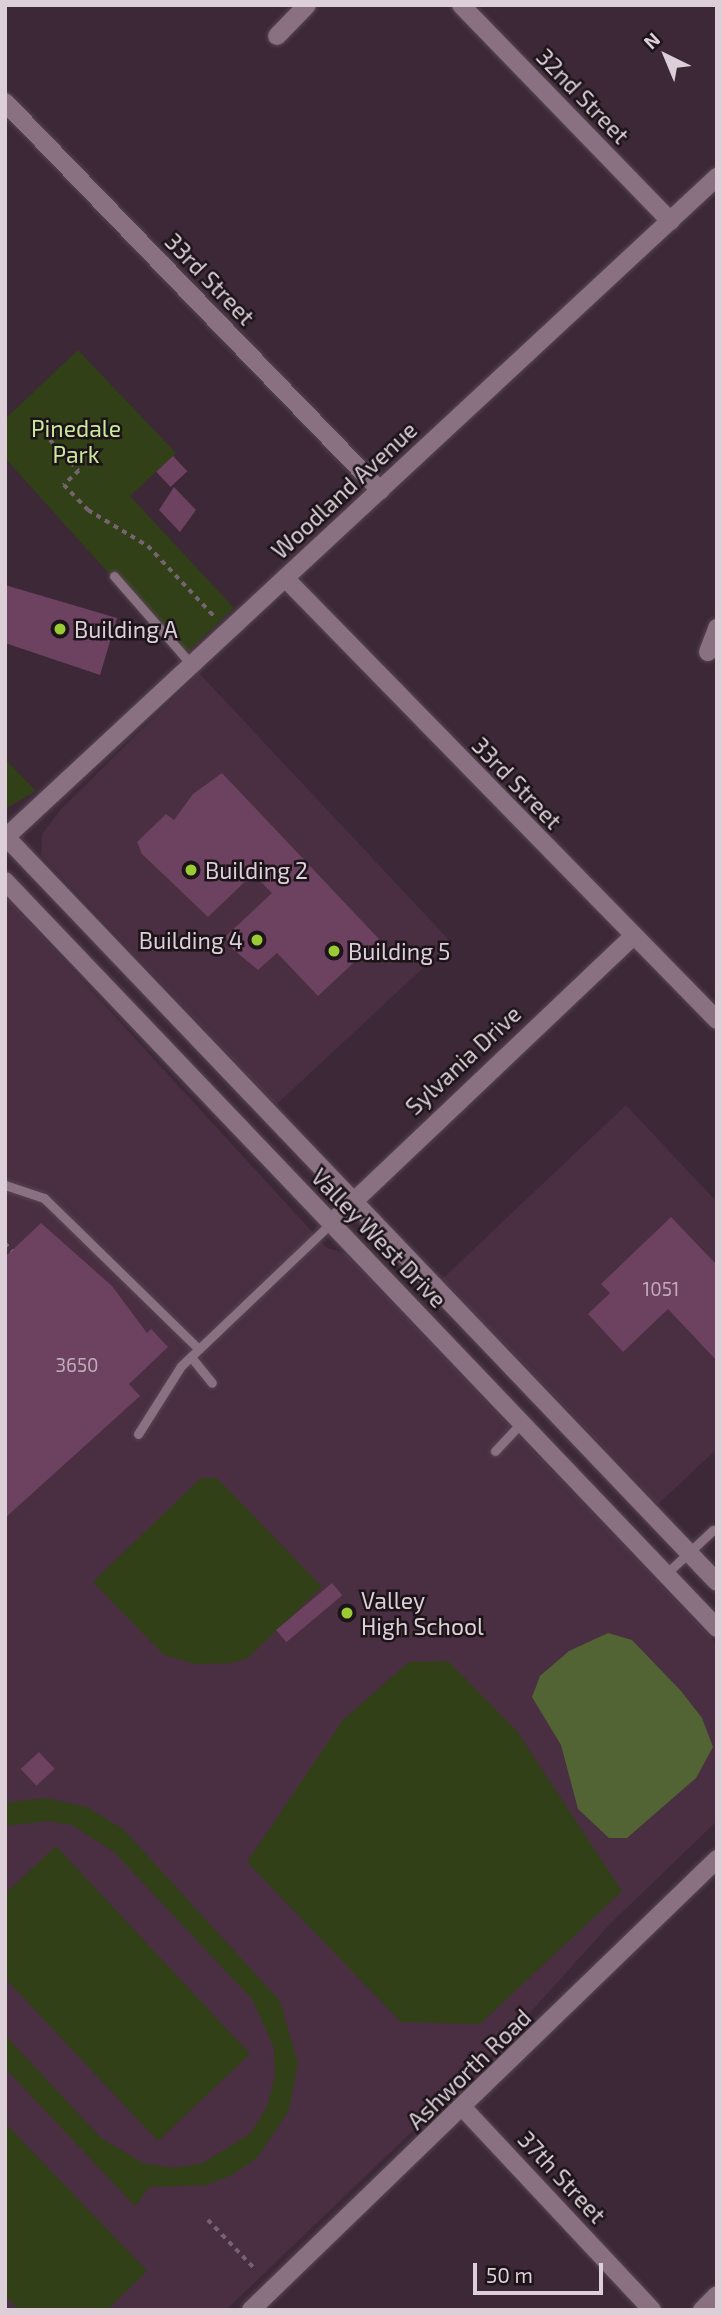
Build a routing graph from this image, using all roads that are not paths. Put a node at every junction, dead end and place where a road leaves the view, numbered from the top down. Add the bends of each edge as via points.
1 (307, 5) edge
2 (461, 5) edge
3 (277, 36) dead end
4 (5, 102) edge
5 (717, 177) edge
6 (670, 221) junction
7 (380, 490) junction
8 (114, 576) dead end
9 (285, 578) junction
10 (717, 628) edge
11 (708, 652) dead end
12 (191, 664) junction
13 (6, 837) edge
14 (5, 881) edge
15 (632, 937) junction
16 (716, 1021) edge
17 (5, 1185) edge
18 (352, 1198) junction
19 (331, 1223) junction
20 (199, 1349) junction
21 (191, 1357) junction
22 (212, 1383) dead end
23 (522, 1422) junction
24 (138, 1434) dead end
25 (495, 1451) dead end
26 (713, 1530) dead end
27 (689, 1552) junction
28 (667, 1573) junction
29 (717, 1582) edge
30 (717, 1628) edge
31 (717, 1859) edge
32 (464, 2109) junction
33 (717, 2295) edge
34 (251, 2310) edge
35 (652, 2310) edge
36 (702, 2310) edge

1 - 3 street
2 - 6 street, 32nd Street
4 - 7 street, 33rd Street
5 - 6 street, Woodland Avenue
6 - 7 street, Woodland Avenue
7 - 9 street, Woodland Avenue
8 - 12 lane
9 - 12 street, Woodland Avenue
9 - 15 street, 33rd Street
10 - 11 street
12 - 13 street, Woodland Avenue
13 - 18 street, Valley West Drive
14 - 19 street, Valley West Drive
15 - 16 street, 33rd Street
15 - 18 street, Sylvania Drive
17 - 20 lane via 44,1198
18 - 19 street, Sylvania Drive
18 - 27 street, Valley West Drive
19 - 20 lane
19 - 23 street, Valley West Drive
20 - 21 lane
21 - 22 lane
21 - 24 lane
23 - 25 lane
23 - 28 street, Valley West Drive
26 - 27 lane
27 - 28 lane
27 - 29 street, Valley West Drive
28 - 30 street, Valley West Drive
31 - 32 street, Ashworth Road
32 - 34 street, Ashworth Road
32 - 35 street, 37th Street
33 - 36 street

